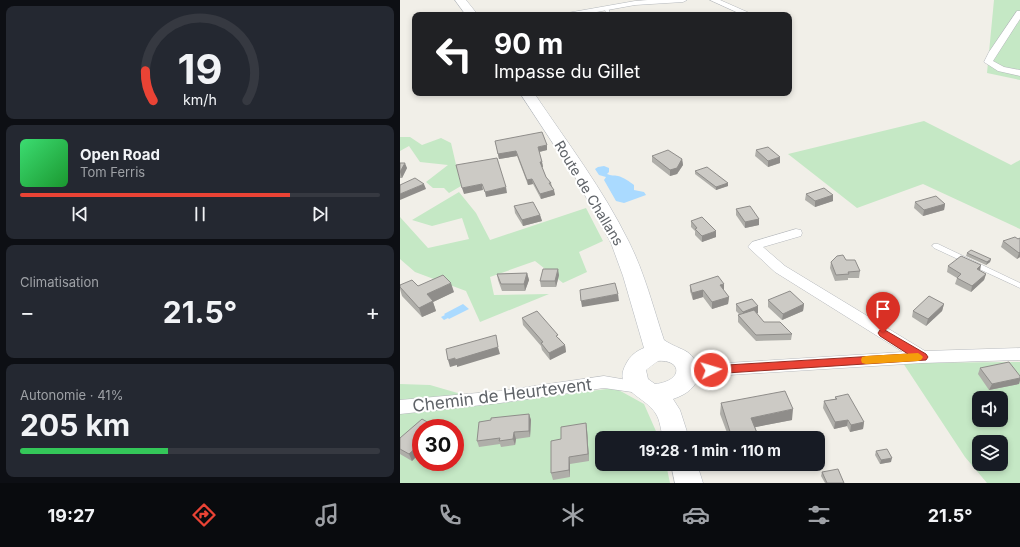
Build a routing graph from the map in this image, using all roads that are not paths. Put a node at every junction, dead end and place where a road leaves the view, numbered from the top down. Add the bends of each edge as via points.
1 (460, 0) edge
2 (683, 0) edge
3 (714, 0) edge
4 (470, 12) edge
5 (608, 12) edge
6 (747, 12) edge
7 (1020, 13) edge
8 (1020, 73) edge
9 (529, 96) edge
10 (796, 233) dead end
11 (936, 246) dead end
12 (1020, 286) edge
13 (1020, 354) edge
14 (922, 357) junction
15 (661, 374) junction
16 (400, 407) edge
17 (674, 431) edge
18 (686, 471) edge
19 (689, 483) edge

1 - 4 main road
2 - 5 street via 635,3
3 - 6 street
7 - 8 street via 988,62 1001,69
9 - 15 main road, Route de Challans via 612,227 638,286
10 - 14 street via 755,247 780,269
11 - 12 lane
13 - 14 street
14 - 15 street
15 - 16 street, Chemin de Heurtevent via 500,397
15 - 17 main road, Route de Challans
18 - 19 main road

